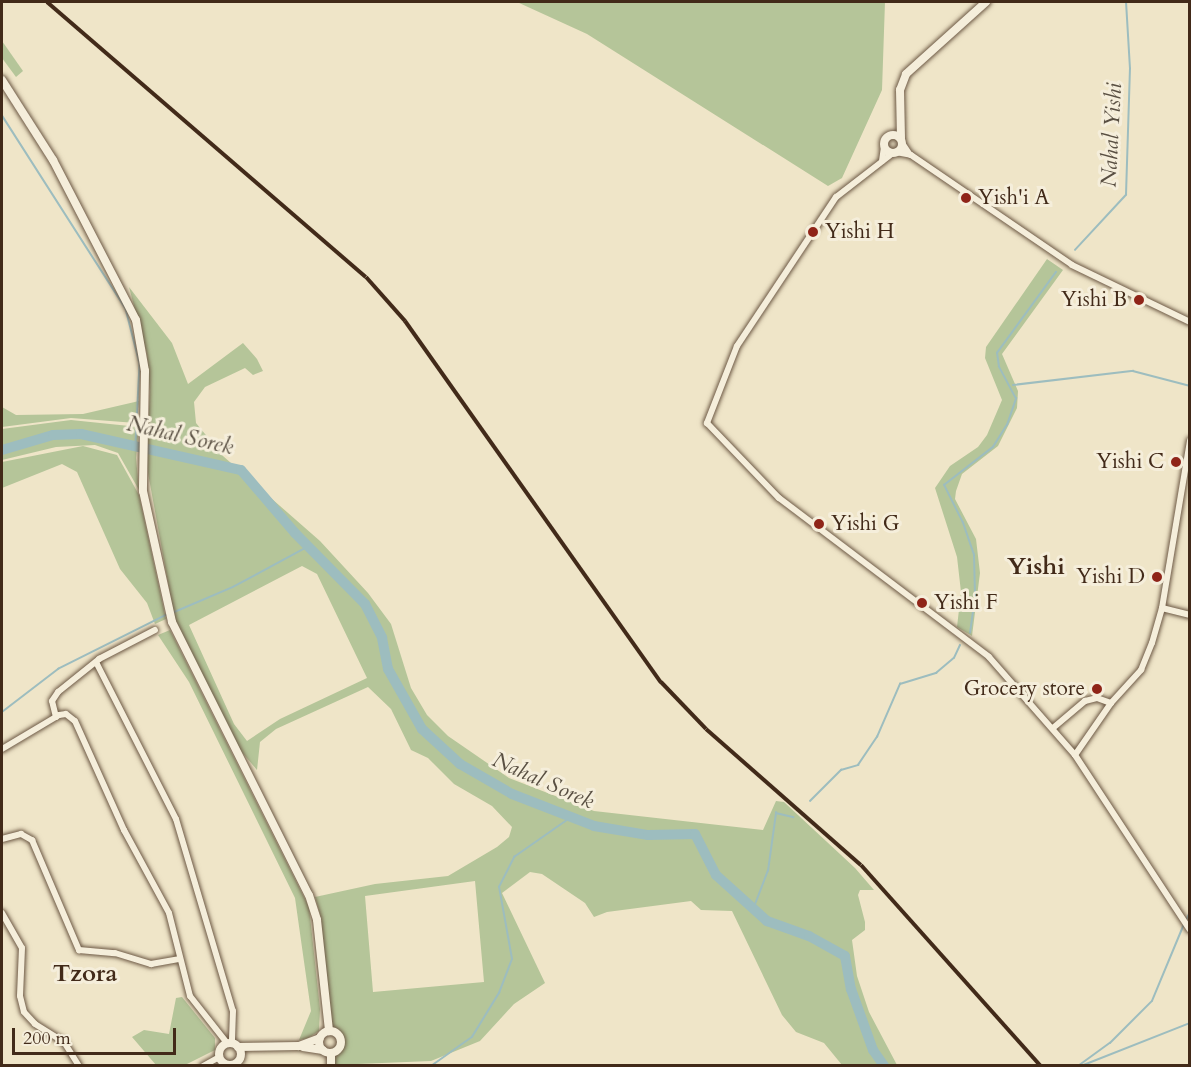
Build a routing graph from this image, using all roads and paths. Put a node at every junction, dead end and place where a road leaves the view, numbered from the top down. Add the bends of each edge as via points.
1 (986, 2) edge
2 (2, 80) edge
3 (898, 121) junction
4 (889, 135) junction
5 (901, 140) junction
6 (884, 146) junction
7 (894, 153) junction
8 (911, 155) junction
9 (881, 162) junction
10 (1190, 322) edge
11 (1190, 440) edge
12 (1162, 608) junction
13 (1190, 615) edge
14 (155, 630) dead end
15 (96, 662) junction
16 (1111, 704) junction
17 (56, 717) junction
18 (1053, 728) junction
19 (2, 749) edge
20 (1075, 755) junction
21 (2, 839) edge
22 (2, 913) edge
23 (1190, 930) edge
24 (179, 959) junction
25 (329, 1031) junction
26 (320, 1038) junction
27 (232, 1045) junction
28 (299, 1046) junction
29 (256, 1050) junction
30 (327, 1052) junction
31 (219, 1057) junction
32 (239, 1058) junction
33 (80, 1065) edge
34 (203, 1065) edge
35 (230, 1065) edge
36 (331, 1065) edge

1 - 3 main road via 906,74 900,90
2 - 25 main road via 53,160 134,314 145,371 143,491 172,622 309,895 317,920
3 - 4 main road
3 - 5 main road
4 - 5 main road
4 - 6 main road
5 - 7 main road
5 - 8 street
6 - 7 main road
6 - 9 street
7 - 8 street
7 - 9 street
8 - 10 street via 1072,265
9 - 18 street via 836,197 737,346 707,423 779,498 989,657
11 - 12 street
12 - 13 street
12 - 16 street via 1141,670
14 - 15 street
15 - 17 street via 54,697
15 - 27 street via 176,819 233,1011
16 - 18 street via 1097,698 1085,701
16 - 20 street
17 - 19 street
17 - 24 street via 71,716 79,726 124,830 165,906
18 - 20 street
20 - 23 street
21 - 24 street via 21,834 32,840 80,950 104,951 151,964
22 - 33 street via 22,948 20,996 24,1012 64,1042
24 - 27 street via 190,996
25 - 26 main road
25 - 30 main road via 341,1041 338,1051
26 - 28 street
26 - 30 main road
27 - 29 street
27 - 31 street
27 - 32 street
28 - 29 street
28 - 30 street
29 - 32 street
30 - 36 main road
31 - 34 street
31 - 35 street
32 - 35 street

